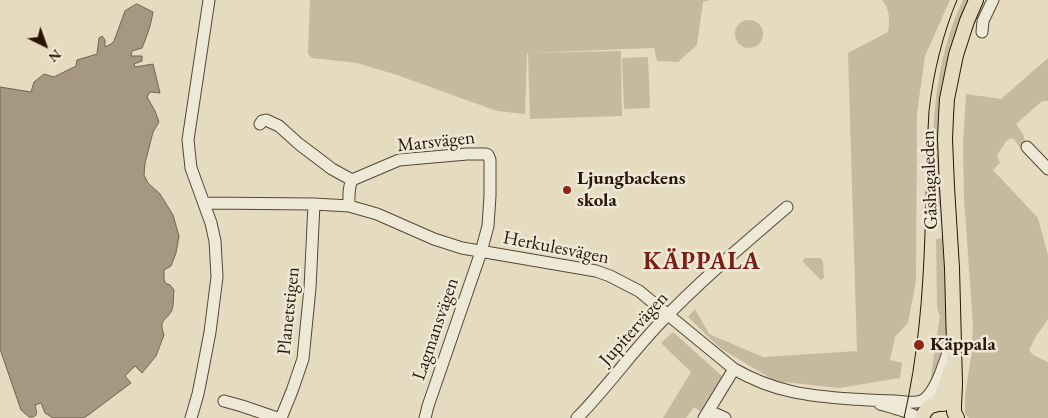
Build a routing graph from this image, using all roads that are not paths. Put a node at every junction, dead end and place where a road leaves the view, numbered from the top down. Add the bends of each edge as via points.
1 (209, 0) edge
2 (976, 0) edge
3 (993, 0) edge
4 (982, 32) dead end
5 (260, 124) dead end
6 (1027, 147) dead end
7 (1048, 169) edge
8 (352, 180) junction
9 (204, 203) junction
10 (314, 204) junction
11 (349, 206) junction
12 (787, 207) dead end
13 (481, 252) junction
14 (668, 315) junction
15 (954, 323) junction
16 (954, 363) junction
17 (734, 369) junction
18 (224, 400) dead end
19 (874, 402) junction
20 (929, 404) junction
21 (707, 414) edge
22 (956, 415) edge
23 (191, 418) edge
24 (277, 418) edge
25 (281, 418) edge
26 (425, 418) edge
27 (577, 418) edge
28 (725, 418) edge
29 (920, 418) edge

1 - 9 street via 188,140 191,168
2 - 15 main road, Gåshagaleden via 956,55 947,99 947,187
3 - 4 street via 983,21
5 - 8 street via 266,120 279,126 332,169
6 - 7 street
8 - 11 street
8 - 13 street, Marsvägen via 399,160 488,155 491,164 488,226
9 - 10 street, Herkulesvägen
9 - 23 street via 215,241 217,277 210,332
10 - 11 street, Herkulesvägen
10 - 25 street, Planetstigen via 303,359
11 - 13 street, Herkulesvägen via 377,214 449,245
12 - 14 street, Jupitervägen
13 - 14 street, Herkulesvägen via 596,271 639,291
13 - 26 street, Lagmansvägen
14 - 17 street, Herkulesvägen
14 - 27 street, Jupitervägen
15 - 16 main road, Gåshagaleden
15 - 20 street
16 - 20 main road, Gåshagaleden via 941,398
16 - 22 main road, Gåshagaleden
17 - 19 street, Herkulesvägen via 797,394
17 - 21 street
18 - 24 street
19 - 20 street, Herkulesvägen
19 - 29 street, Herkulesvägen
20 - 22 main road, Gåshagaleden via 946,405
20 - 29 main road, Gåshagaleden
21 - 28 street

